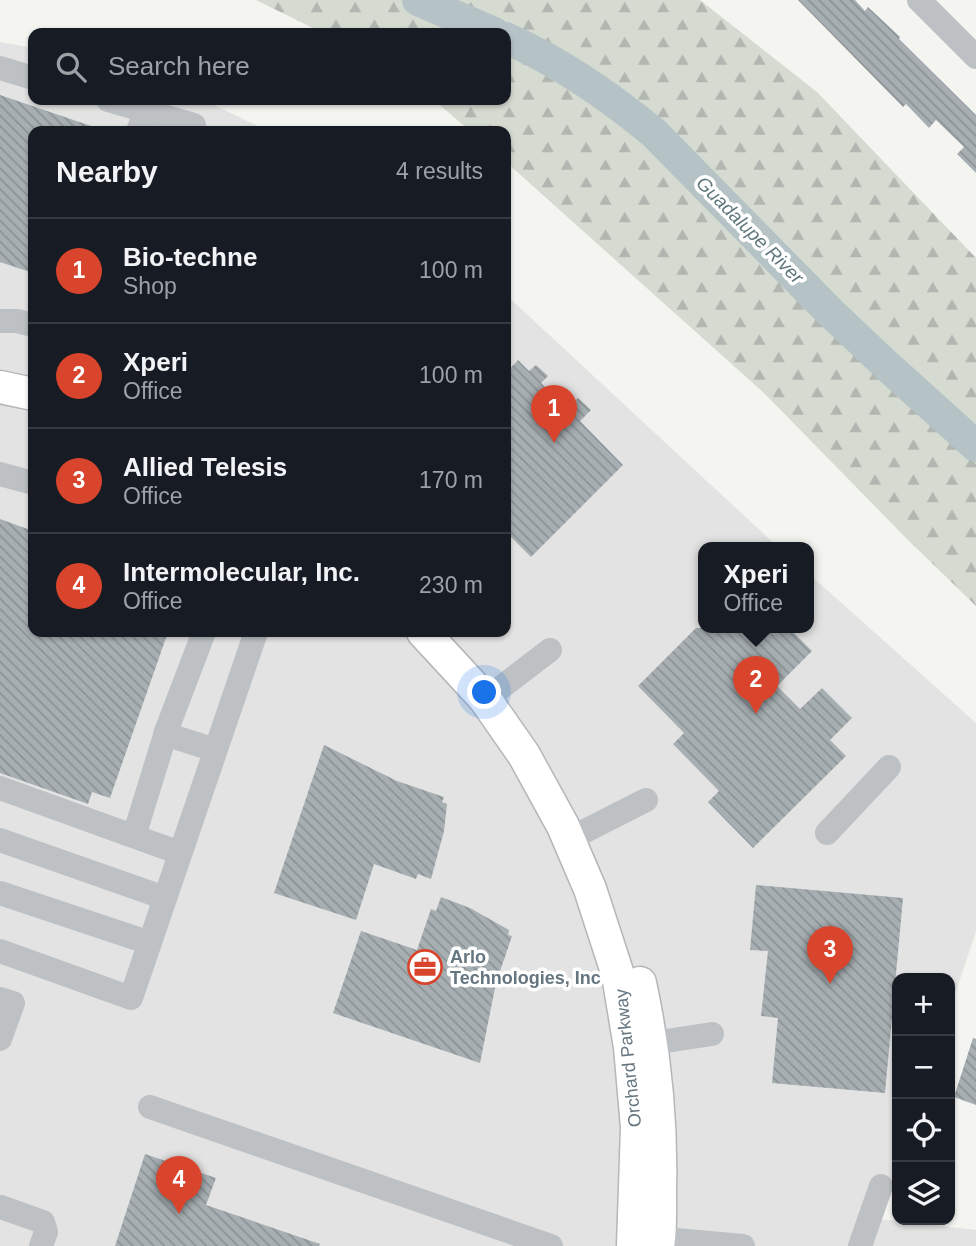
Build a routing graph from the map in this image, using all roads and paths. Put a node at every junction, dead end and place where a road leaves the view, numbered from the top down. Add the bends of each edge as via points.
1 (919, 0) edge
2 (976, 57) edge
3 (0, 68) edge
4 (28, 76) edge
5 (116, 105) edge
6 (142, 121) edge
7 (194, 126) edge
8 (0, 321) edge
9 (28, 324) edge
10 (0, 387) edge
11 (28, 393) edge
12 (0, 406) edge
13 (28, 410) edge
14 (0, 474) edge
15 (28, 481) edge
16 (202, 637) edge
17 (254, 637) edge
18 (429, 637) edge
19 (454, 637) edge
20 (550, 650) dead end
21 (492, 694) junction
22 (165, 734) junction
23 (215, 750) junction
24 (889, 767) dead end
25 (0, 788) edge
26 (646, 800) dead end
27 (574, 828) junction
28 (827, 832) dead end
29 (134, 836) junction
30 (0, 840) edge
31 (180, 853) junction
32 (0, 894) edge
33 (164, 898) junction
34 (150, 943) junction
35 (0, 951) edge
36 (0, 999) edge
37 (712, 1034) dead end
38 (0, 1039) edge
39 (641, 1045) junction
40 (150, 1107) dead end
41 (881, 1186) dead end
42 (0, 1208) edge
43 (479, 1235) edge
44 (646, 1242) edge
45 (41, 1246) edge
46 (551, 1246) edge
47 (743, 1246) edge
48 (860, 1246) edge

1 - 2 street
3 - 4 street
5 - 6 street
6 - 7 street
8 - 9 street
10 - 11 main road
12 - 13 main road
14 - 15 street
16 - 22 street
17 - 23 street
18 - 21 main road, Orchard Parkway
19 - 21 main road, Orchard Parkway
20 - 21 street
21 - 27 main road, Orchard Parkway via 536,743
22 - 23 street
22 - 29 street
23 - 31 street
24 - 28 street
25 - 29 street
26 - 27 street
27 - 39 main road, Orchard Parkway via 614,894 636,967
29 - 31 street
30 - 33 street
31 - 33 street
32 - 34 street
33 - 34 street
34 - 35 street via 131,998
36 - 38 street via 13,1003
37 - 39 street
39 - 44 main road, Orchard Parkway via 636,1127
40 - 43 street
41 - 48 street
42 - 45 street via 43,1222 46,1232
43 - 46 street
44 - 47 street

